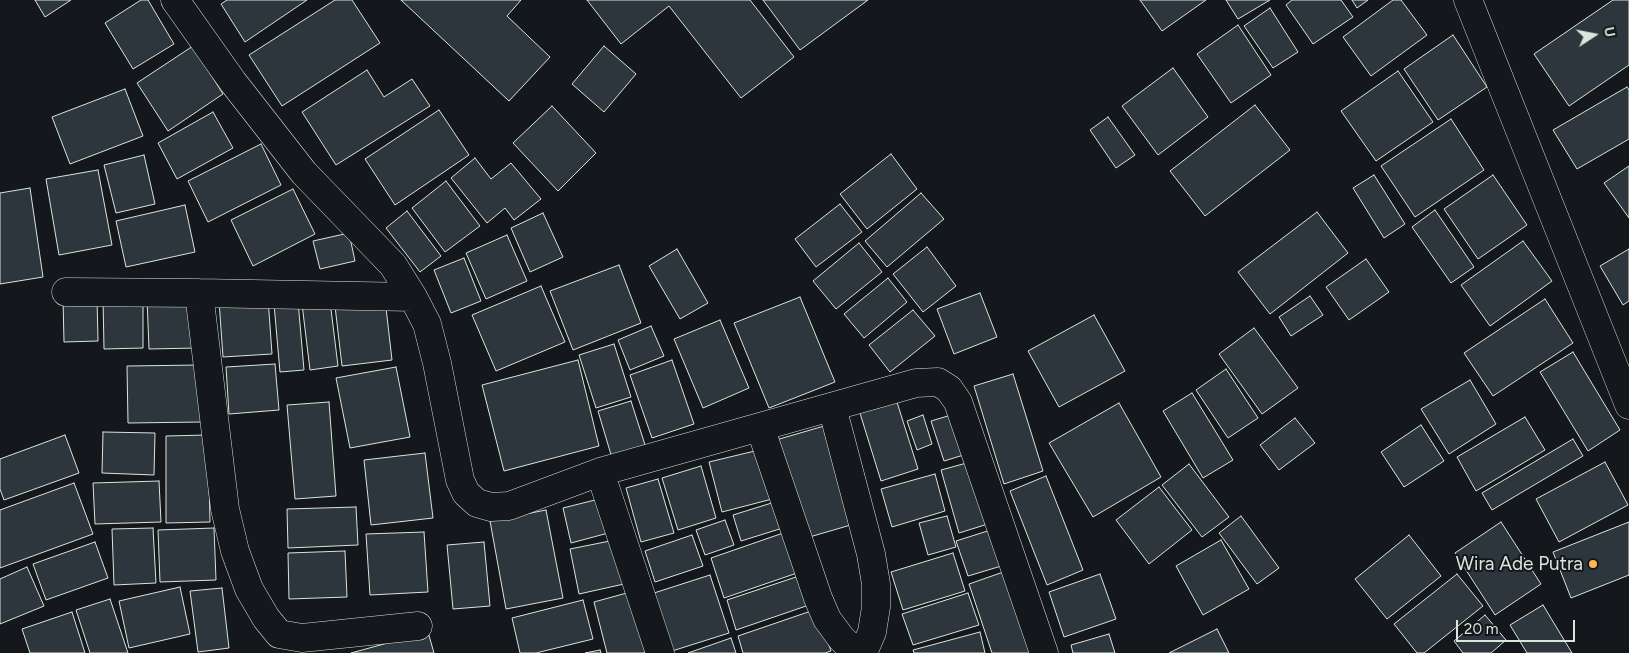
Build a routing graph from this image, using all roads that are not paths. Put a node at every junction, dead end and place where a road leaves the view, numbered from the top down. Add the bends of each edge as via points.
1 (175, 0) edge
2 (1468, 0) edge
3 (66, 292) dead end
4 (199, 292) junction
5 (413, 297) junction
6 (1629, 406) edge
7 (832, 408) junction
8 (760, 427) junction
9 (600, 472) junction
10 (418, 626) dead end
11 (660, 653) edge
12 (856, 653) edge
13 (863, 653) edge
14 (1044, 653) edge

1 - 5 street via 232,82 304,173 393,265
2 - 6 street
3 - 4 street
4 - 5 street
4 - 10 street via 225,509 249,589 266,618 279,634 302,638
5 - 9 street via 427,324 460,480 466,493 477,503 491,507 509,506
7 - 8 street
7 - 13 street via 876,584 872,632
7 - 14 street via 916,383 938,382 950,389 958,402
8 - 9 street
8 - 12 street via 818,598 827,619
9 - 11 street

